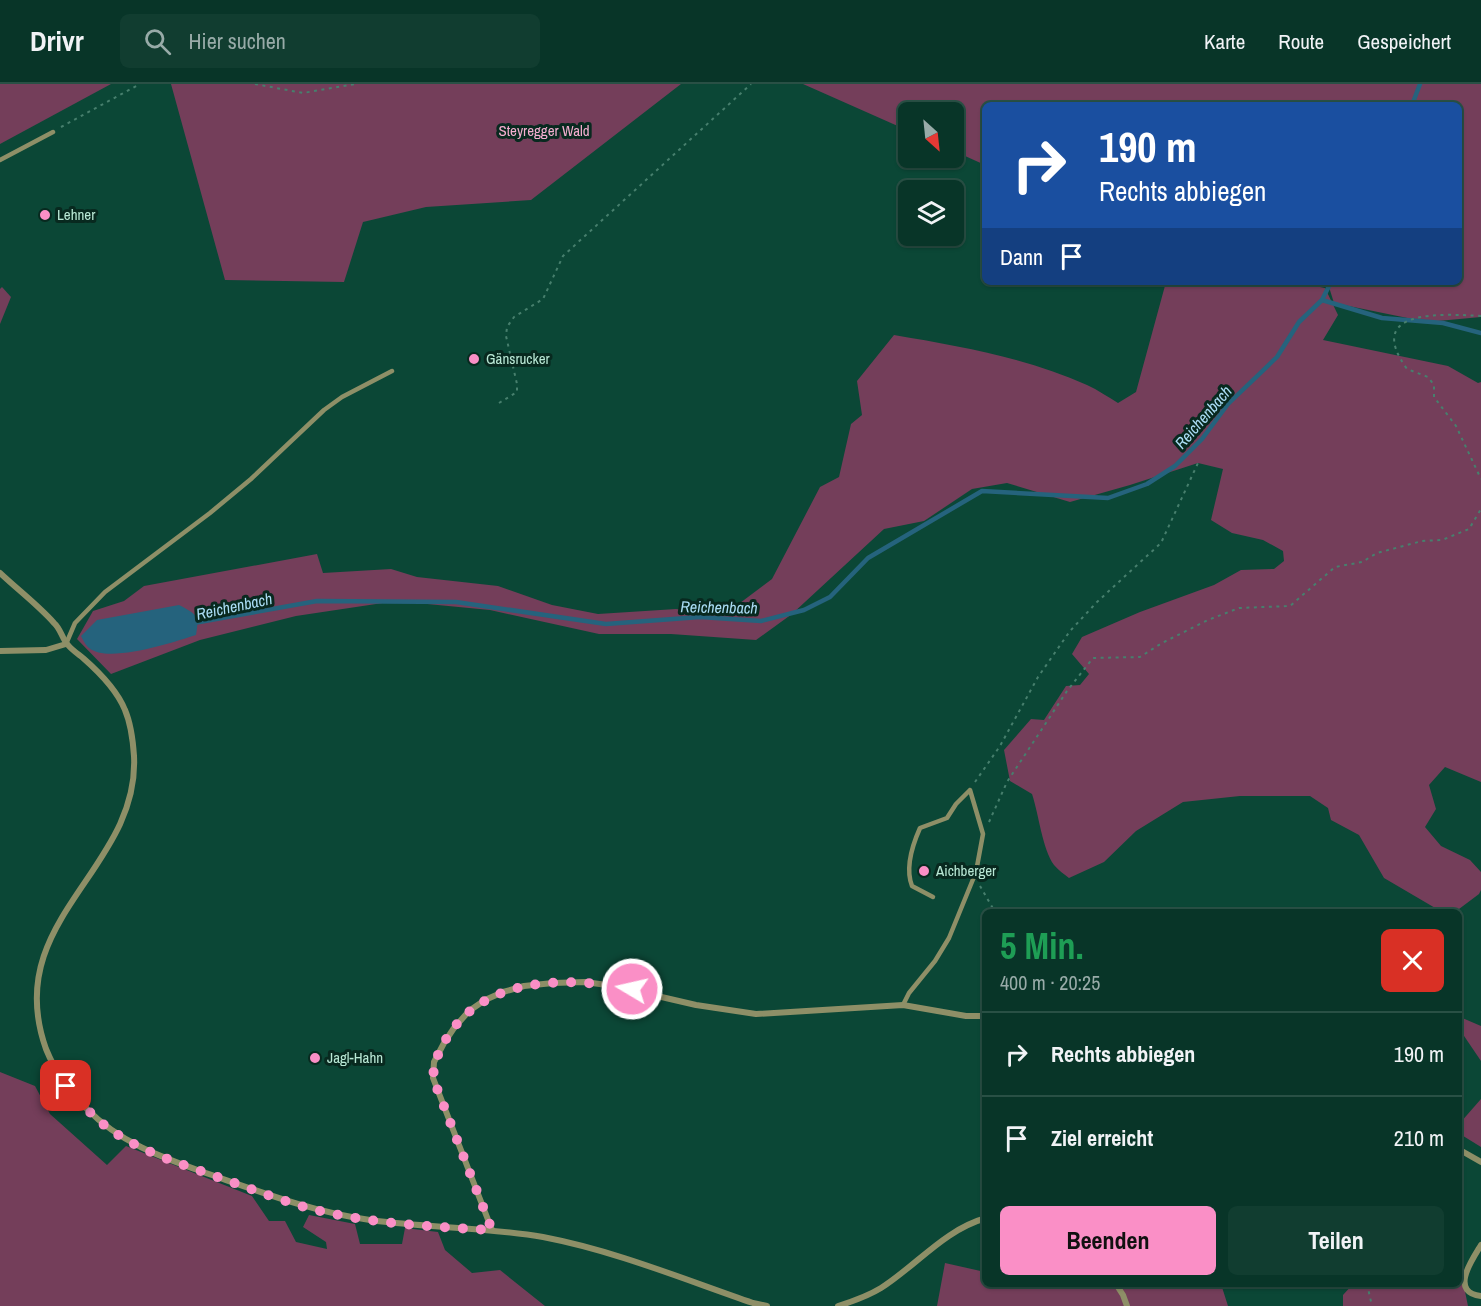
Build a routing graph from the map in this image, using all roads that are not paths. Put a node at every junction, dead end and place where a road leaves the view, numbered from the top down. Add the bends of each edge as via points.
1 (53, 132) road end
2 (0, 160) edge
3 (392, 371) dead end
4 (0, 573) edge
5 (66, 644) junction
6 (0, 651) edge
7 (933, 897) dead end
8 (903, 1005) junction
9 (982, 1016) edge
10 (1462, 1151) edge
11 (1481, 1162) edge
12 (982, 1219) edge
13 (492, 1230) junction
14 (1481, 1245) edge
15 (1118, 1287) edge
16 (1481, 1296) edge
17 (767, 1306) edge
18 (838, 1306) edge
19 (1127, 1306) edge

1 - 2 lane
3 - 5 lane via 324,410 243,486 105,592 75,623
4 - 5 street via 55,624
5 - 6 street via 38,651
5 - 13 street via 96,670 126,711 134,763 127,806 113,835 55,922 34,976 33,1004 38,1030 66,1086 106,1127 128,1141 164,1158 288,1202 370,1220
7 - 8 lane via 912,886 907,874 915,838 920,828 947,818 970,790 983,834 975,874 949,938
8 - 9 street
8 - 13 street via 756,1014 585,982 524,986 485,1000 454,1028 434,1062 433,1078
10 - 11 street
12 - 18 street via 947,1237 882,1287 860,1300
13 - 17 street via 597,1248
14 - 16 street via 1464,1282 1467,1290
15 - 19 street

